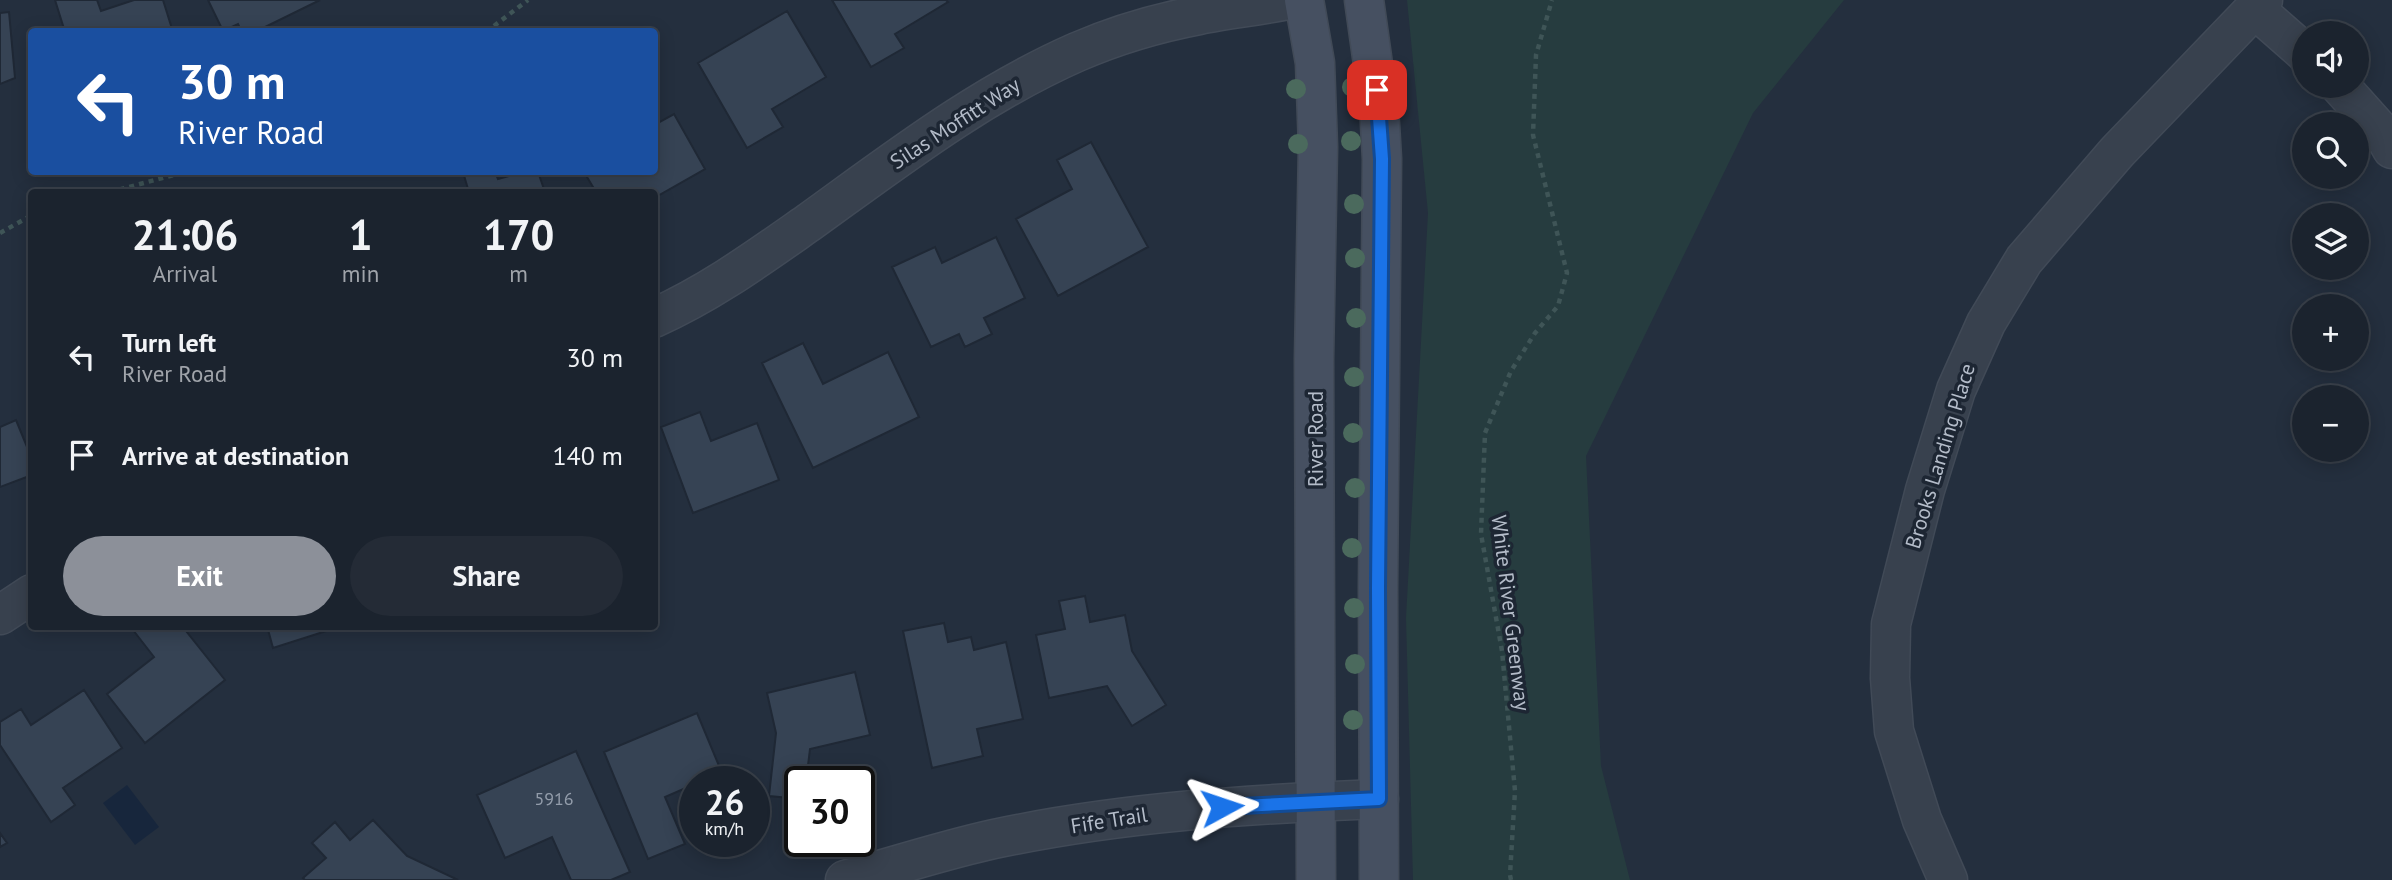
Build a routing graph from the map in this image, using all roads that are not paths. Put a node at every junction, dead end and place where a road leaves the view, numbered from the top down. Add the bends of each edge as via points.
1 (1288, 0) edge
2 (1304, 0) edge
3 (1364, 0) edge
4 (2259, 4) edge
5 (2292, 39) edge
6 (2351, 98) edge
7 (2392, 149) edge
8 (658, 316) edge
9 (28, 597) edge
10 (0, 615) edge
11 (1379, 799) junction
12 (1316, 802) junction
13 (845, 880) edge
14 (1316, 880) edge
15 (1379, 880) edge
16 (1948, 880) edge

1 - 8 street, Silas Moffitt Way via 1149,26 1077,52 1011,85 920,142 696,299
2 - 12 main road, River Road via 1315,63 1318,148
3 - 11 main road via 1382,159
4 - 5 street
4 - 16 street, Brooks Landing Place via 2117,152 2024,260 1986,323 1956,390 1891,624 1890,678 1894,731 1922,820
6 - 7 street
9 - 10 street
11 - 12 street, Fife Trail
11 - 15 main road
12 - 13 street, Fife Trail via 1116,818 993,839
12 - 14 main road, River Road

